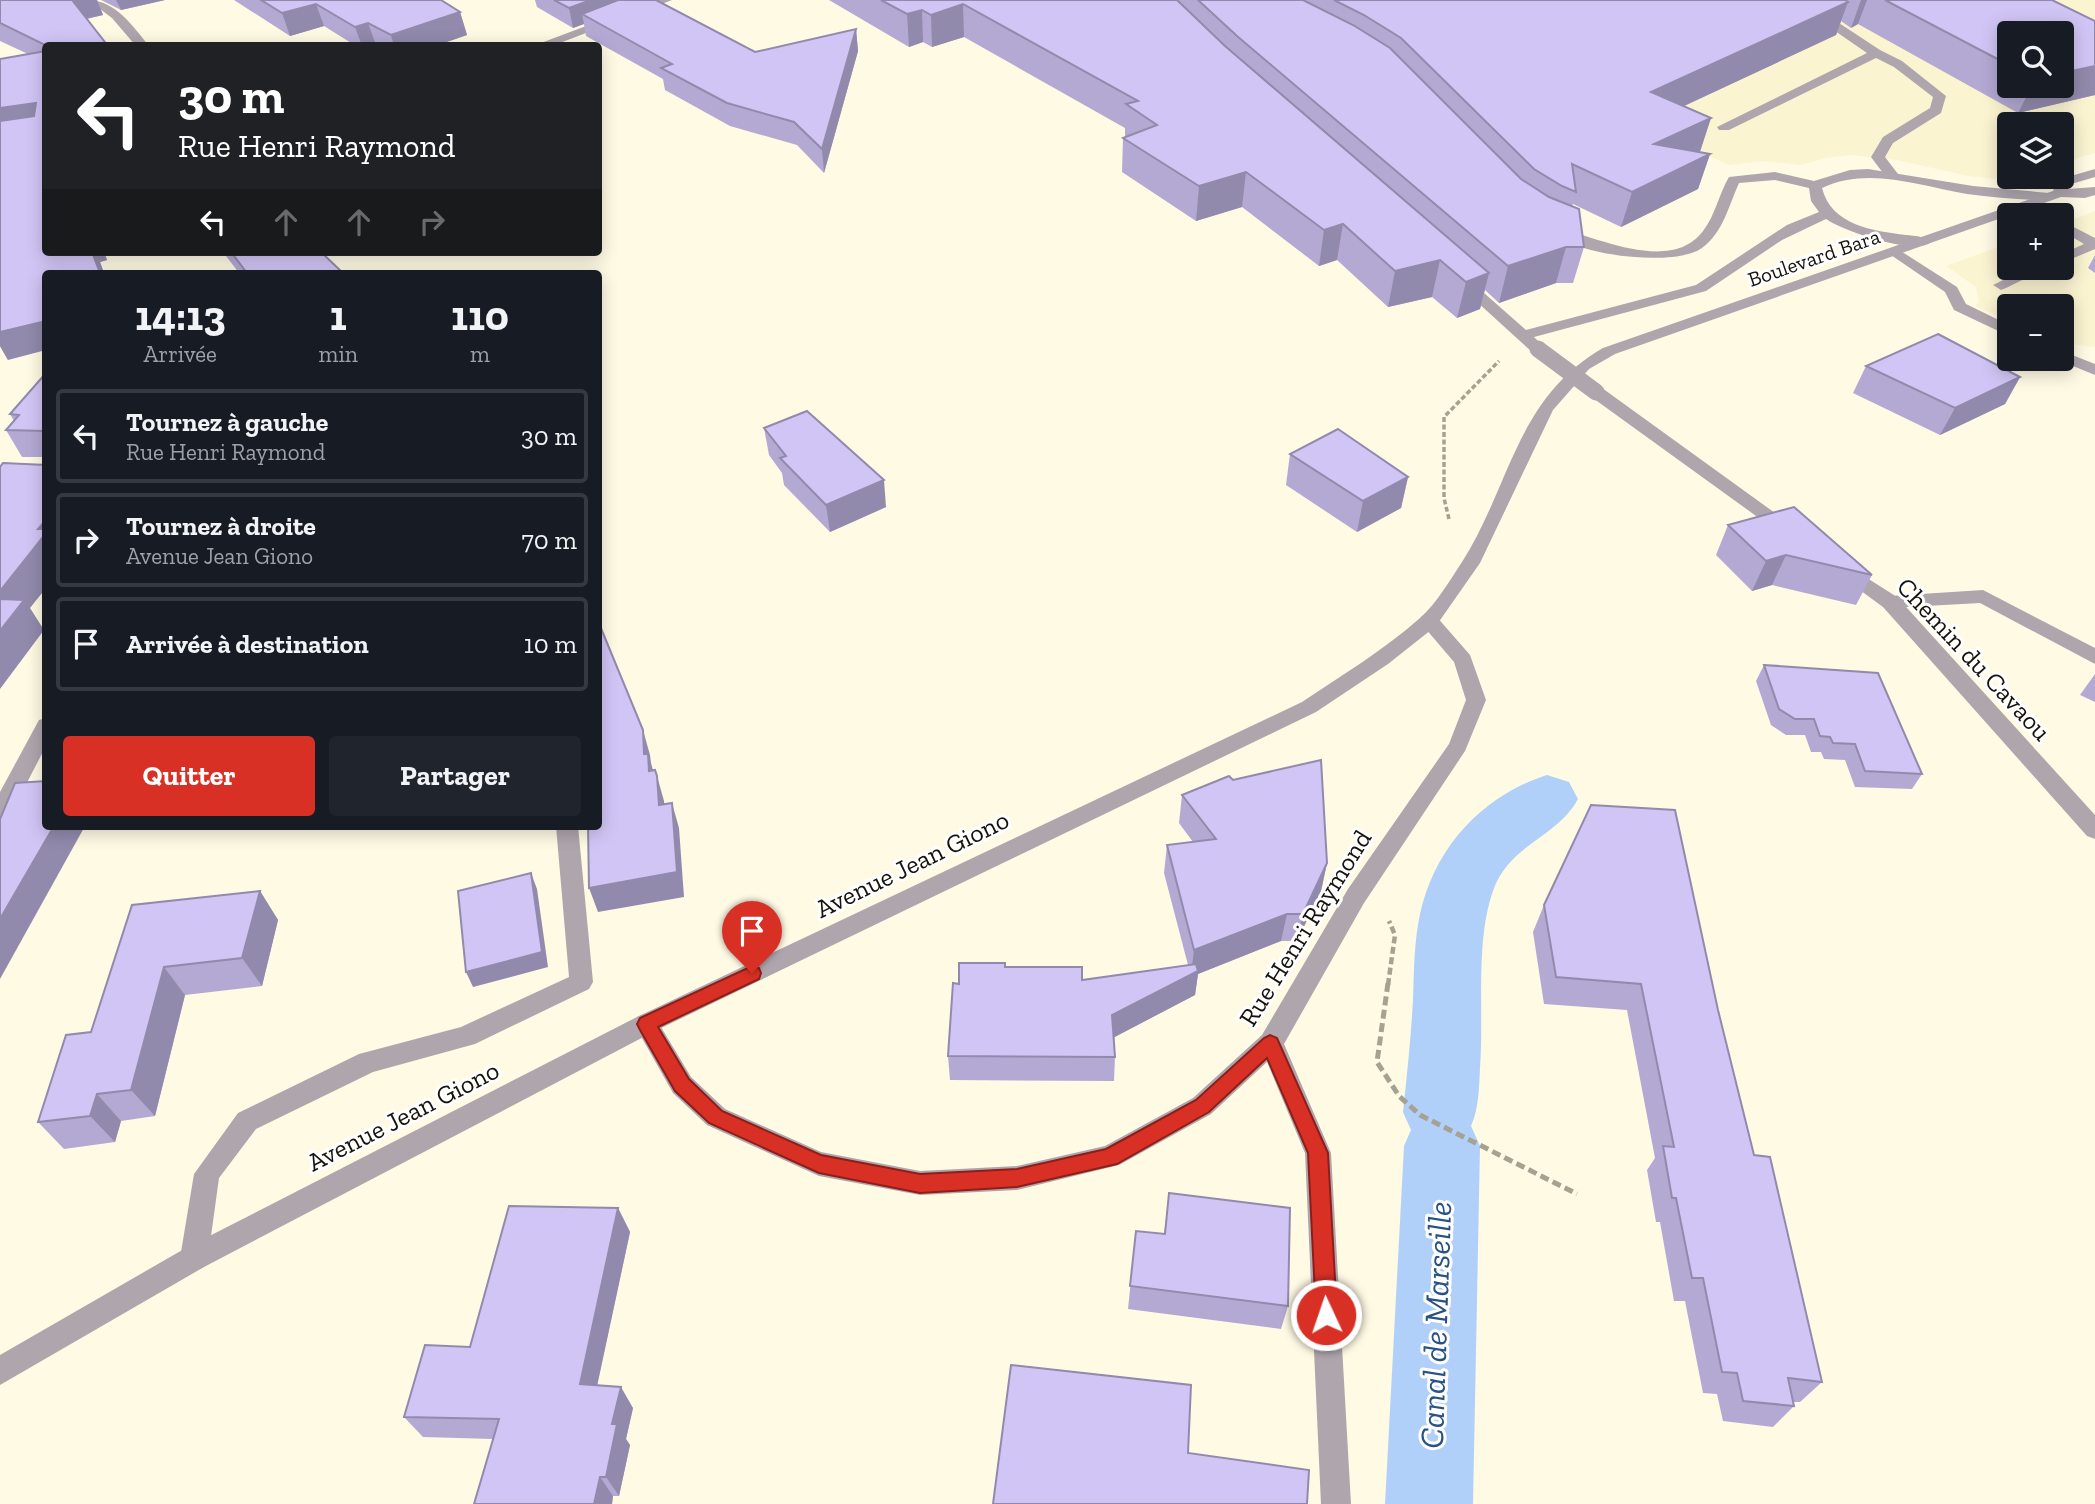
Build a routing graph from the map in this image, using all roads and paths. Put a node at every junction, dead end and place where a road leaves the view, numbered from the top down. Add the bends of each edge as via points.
1 (94, 0) edge
2 (666, 0) edge
3 (1796, 0) edge
4 (140, 42) edge
5 (550, 42) edge
6 (1876, 53) junction
7 (1724, 127) dead end
8 (2095, 173) edge
9 (1891, 174) junction
10 (1815, 186) junction
11 (2095, 191) edge
12 (2054, 195) junction
13 (2031, 203) edge
14 (1825, 215) junction
15 (1997, 215) edge
16 (1546, 227) edge
17 (2074, 232) edge
18 (1924, 242) junction
19 (2095, 244) edge
20 (1896, 252) junction
21 (2074, 254) edge
22 (1452, 272) edge
23 (2012, 280) edge
24 (2000, 285) dead end
25 (1997, 325) edge
26 (1524, 335) junction
27 (2074, 361) edge
28 (1583, 366) joint
29 (2095, 370) edge
30 (1450, 524) dead end
31 (1807, 544) edge
32 (1828, 558) edge
33 (1891, 601) junction
34 (1429, 621) junction
35 (2095, 657) edge
36 (42, 733) edge
37 (0, 813) edge
38 (567, 830) edge
39 (2095, 830) edge
40 (1356, 896) junction
41 (646, 1024) junction
42 (1270, 1043) junction
43 (1577, 1194) dead end
44 (194, 1258) junction
45 (0, 1371) edge
46 (1336, 1504) edge

1 - 4 street via 116,15
2 - 5 street
3 - 6 street
6 - 7 street
6 - 9 street via 1940,96 1936,110 1888,140 1878,157
8 - 12 street, Boulevard Bara via 2062,183
9 - 10 street via 1832,176
9 - 12 street via 1965,190
10 - 14 street via 1815,200
10 - 16 street via 1784,175 1734,180 1707,235 1688,250 1654,256 1577,240
11 - 12 street, Boulevard Bara
12 - 13 street, Boulevard Bara
14 - 18 street via 1875,235
14 - 26 street via 1804,220 1701,288
15 - 18 street, Boulevard Bara
17 - 19 street
18 - 20 street, Boulevard Bara
19 - 21 street
20 - 25 street via 1952,290 1959,307
20 - 28 street, Boulevard Bara via 1644,337
22 - 26 street
23 - 24 street
26 - 30 path via 1444,417 1444,498
26 - 31 street, bridge
27 - 29 street
28 - 34 street, Avenue Jean Giono via 1545,408 1471,563
32 - 33 street, Chemin du Cavaou
33 - 35 street via 1983,596
33 - 39 street, Chemin du Cavaou
34 - 40 street, Rue Henri Raymond via 1463,660 1476,700 1458,746
34 - 41 street, Avenue Jean Giono via 1309,707
36 - 37 street
38 - 44 street via 580,982 466,1036 368,1062 247,1121 207,1174
40 - 42 street, Rue Henri Raymond
40 - 43 path via 1386,914 1395,935 1377,1062 1399,1096 1420,1115
41 - 42 street, Rue Henri Raymond via 682,1085 716,1117 819,1164 920,1183 1017,1178 1110,1157 1202,1106
41 - 44 street, Avenue Jean Giono
42 - 46 street via 1318,1153
44 - 45 street, Avenue Jean Giono

